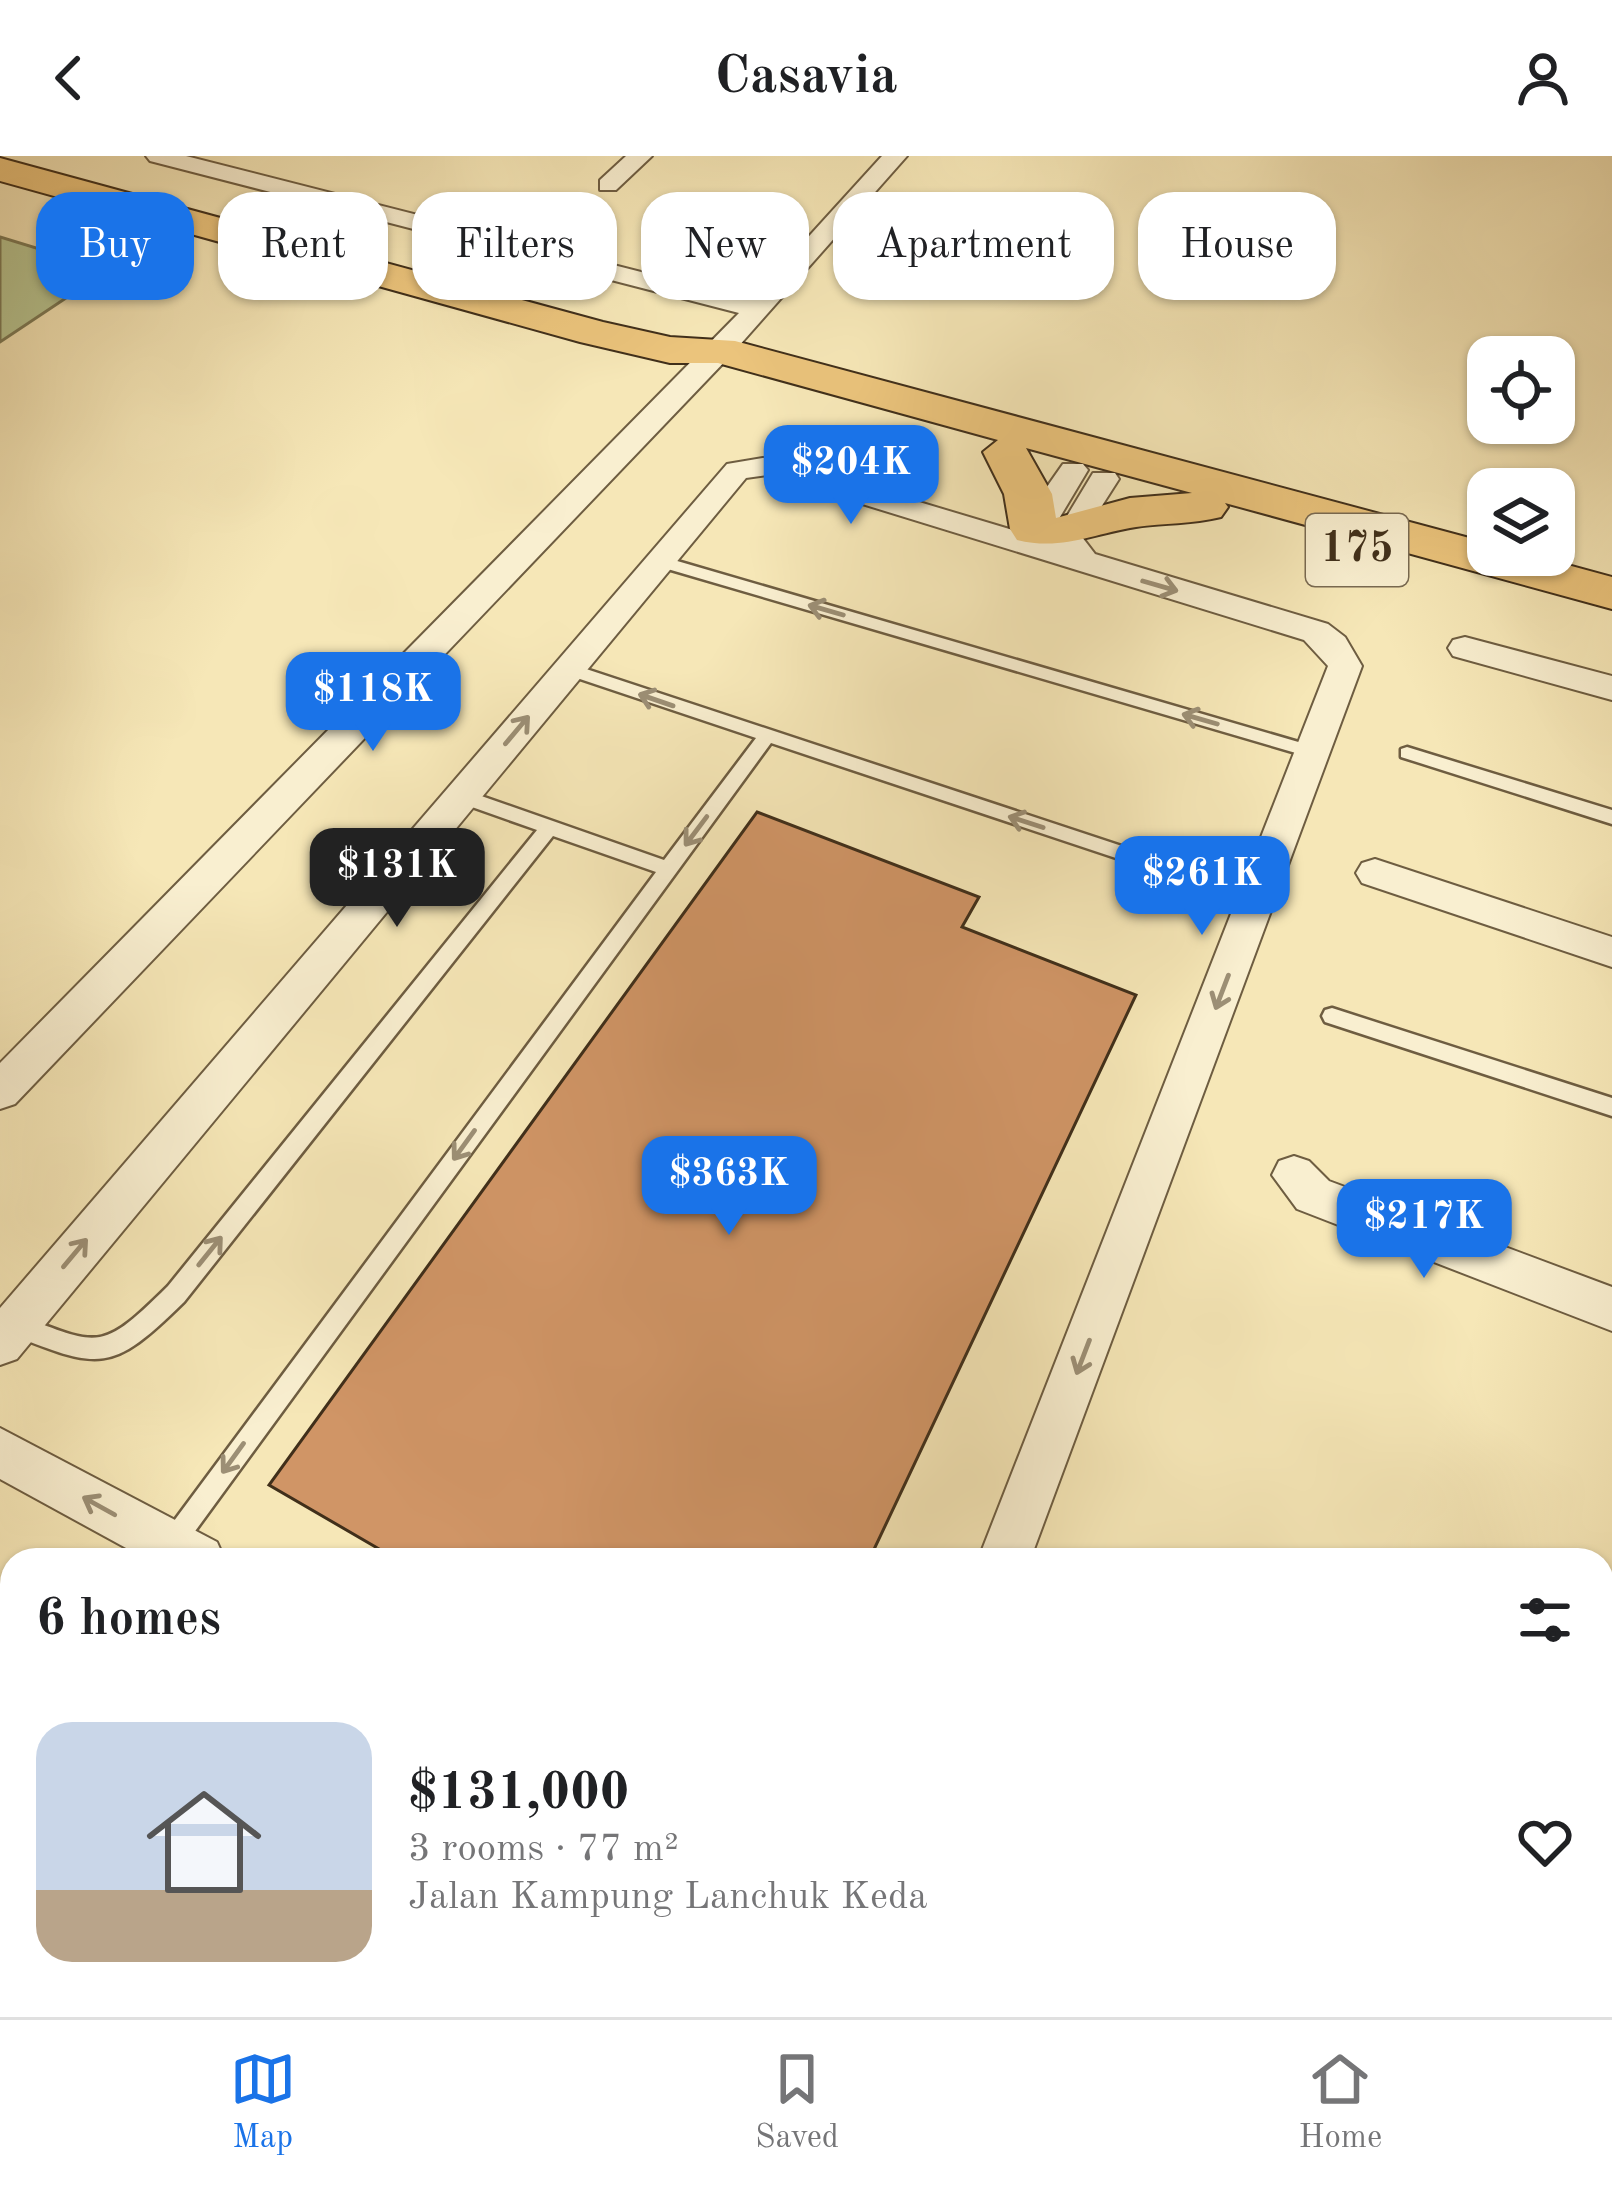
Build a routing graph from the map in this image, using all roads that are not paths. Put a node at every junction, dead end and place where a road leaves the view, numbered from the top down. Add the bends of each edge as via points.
1 (158, 156) edge
2 (640, 156) edge
3 (895, 156) edge
4 (0, 169) edge
5 (608, 185) dead end
6 (755, 309) junction
7 (696, 357) junction
8 (1006, 452) junction
9 (1084, 465) junction
10 (1204, 507) junction
11 (1032, 532) junction
12 (660, 561) junction
13 (1099, 568) junction
14 (1612, 593) edge
15 (1612, 618) edge
16 (1465, 648) dead end
17 (568, 669) junction
18 (1612, 688) edge
19 (766, 737) junction
20 (1312, 752) junction
21 (1407, 753) dead end
22 (461, 796) junction
23 (1612, 817) edge
24 (550, 827) junction
25 (668, 869) junction
26 (1375, 873) dead end
27 (1257, 898) junction
28 (1612, 952) edge
29 (1332, 1016) dead end
30 (0, 1090) edge
31 (1612, 1108) edge
32 (1294, 1175) dead end
33 (1612, 1310) edge
34 (8, 1334) edge
35 (0, 1451) edge
36 (164, 1548) edge
37 (181, 1548) edge
38 (1009, 1548) edge

1 - 6 street
2 - 5 street
3 - 6 street
4 - 7 highway, 175
6 - 7 street
7 - 8 highway, 175
7 - 9 highway, 175
7 - 30 street
8 - 9 highway, 175
8 - 11 highway via 1028,494
9 - 10 highway, 175
9 - 11 street
9 - 14 highway, 175 via 1155,467
10 - 11 highway
10 - 15 highway, 175
11 - 12 street via 752,466 737,470
11 - 13 street
11 - 13 street
12 - 17 street
20 -> 12 lane
13 -> 20 street via 1326,639 1345,666
16 - 18 street
19 -> 17 lane
22 -> 17 street
19 -> 25 lane
27 -> 19 lane
20 - 27 street
21 - 23 lane
22 - 24 lane
34 -> 22 street
24 - 25 lane
34 -> 24 lane via 88,1353 132,1338 176,1294
25 -> 37 lane
26 - 28 street
27 -> 38 street
29 - 31 lane
32 - 33 street via 1313,1195
36 -> 35 street

